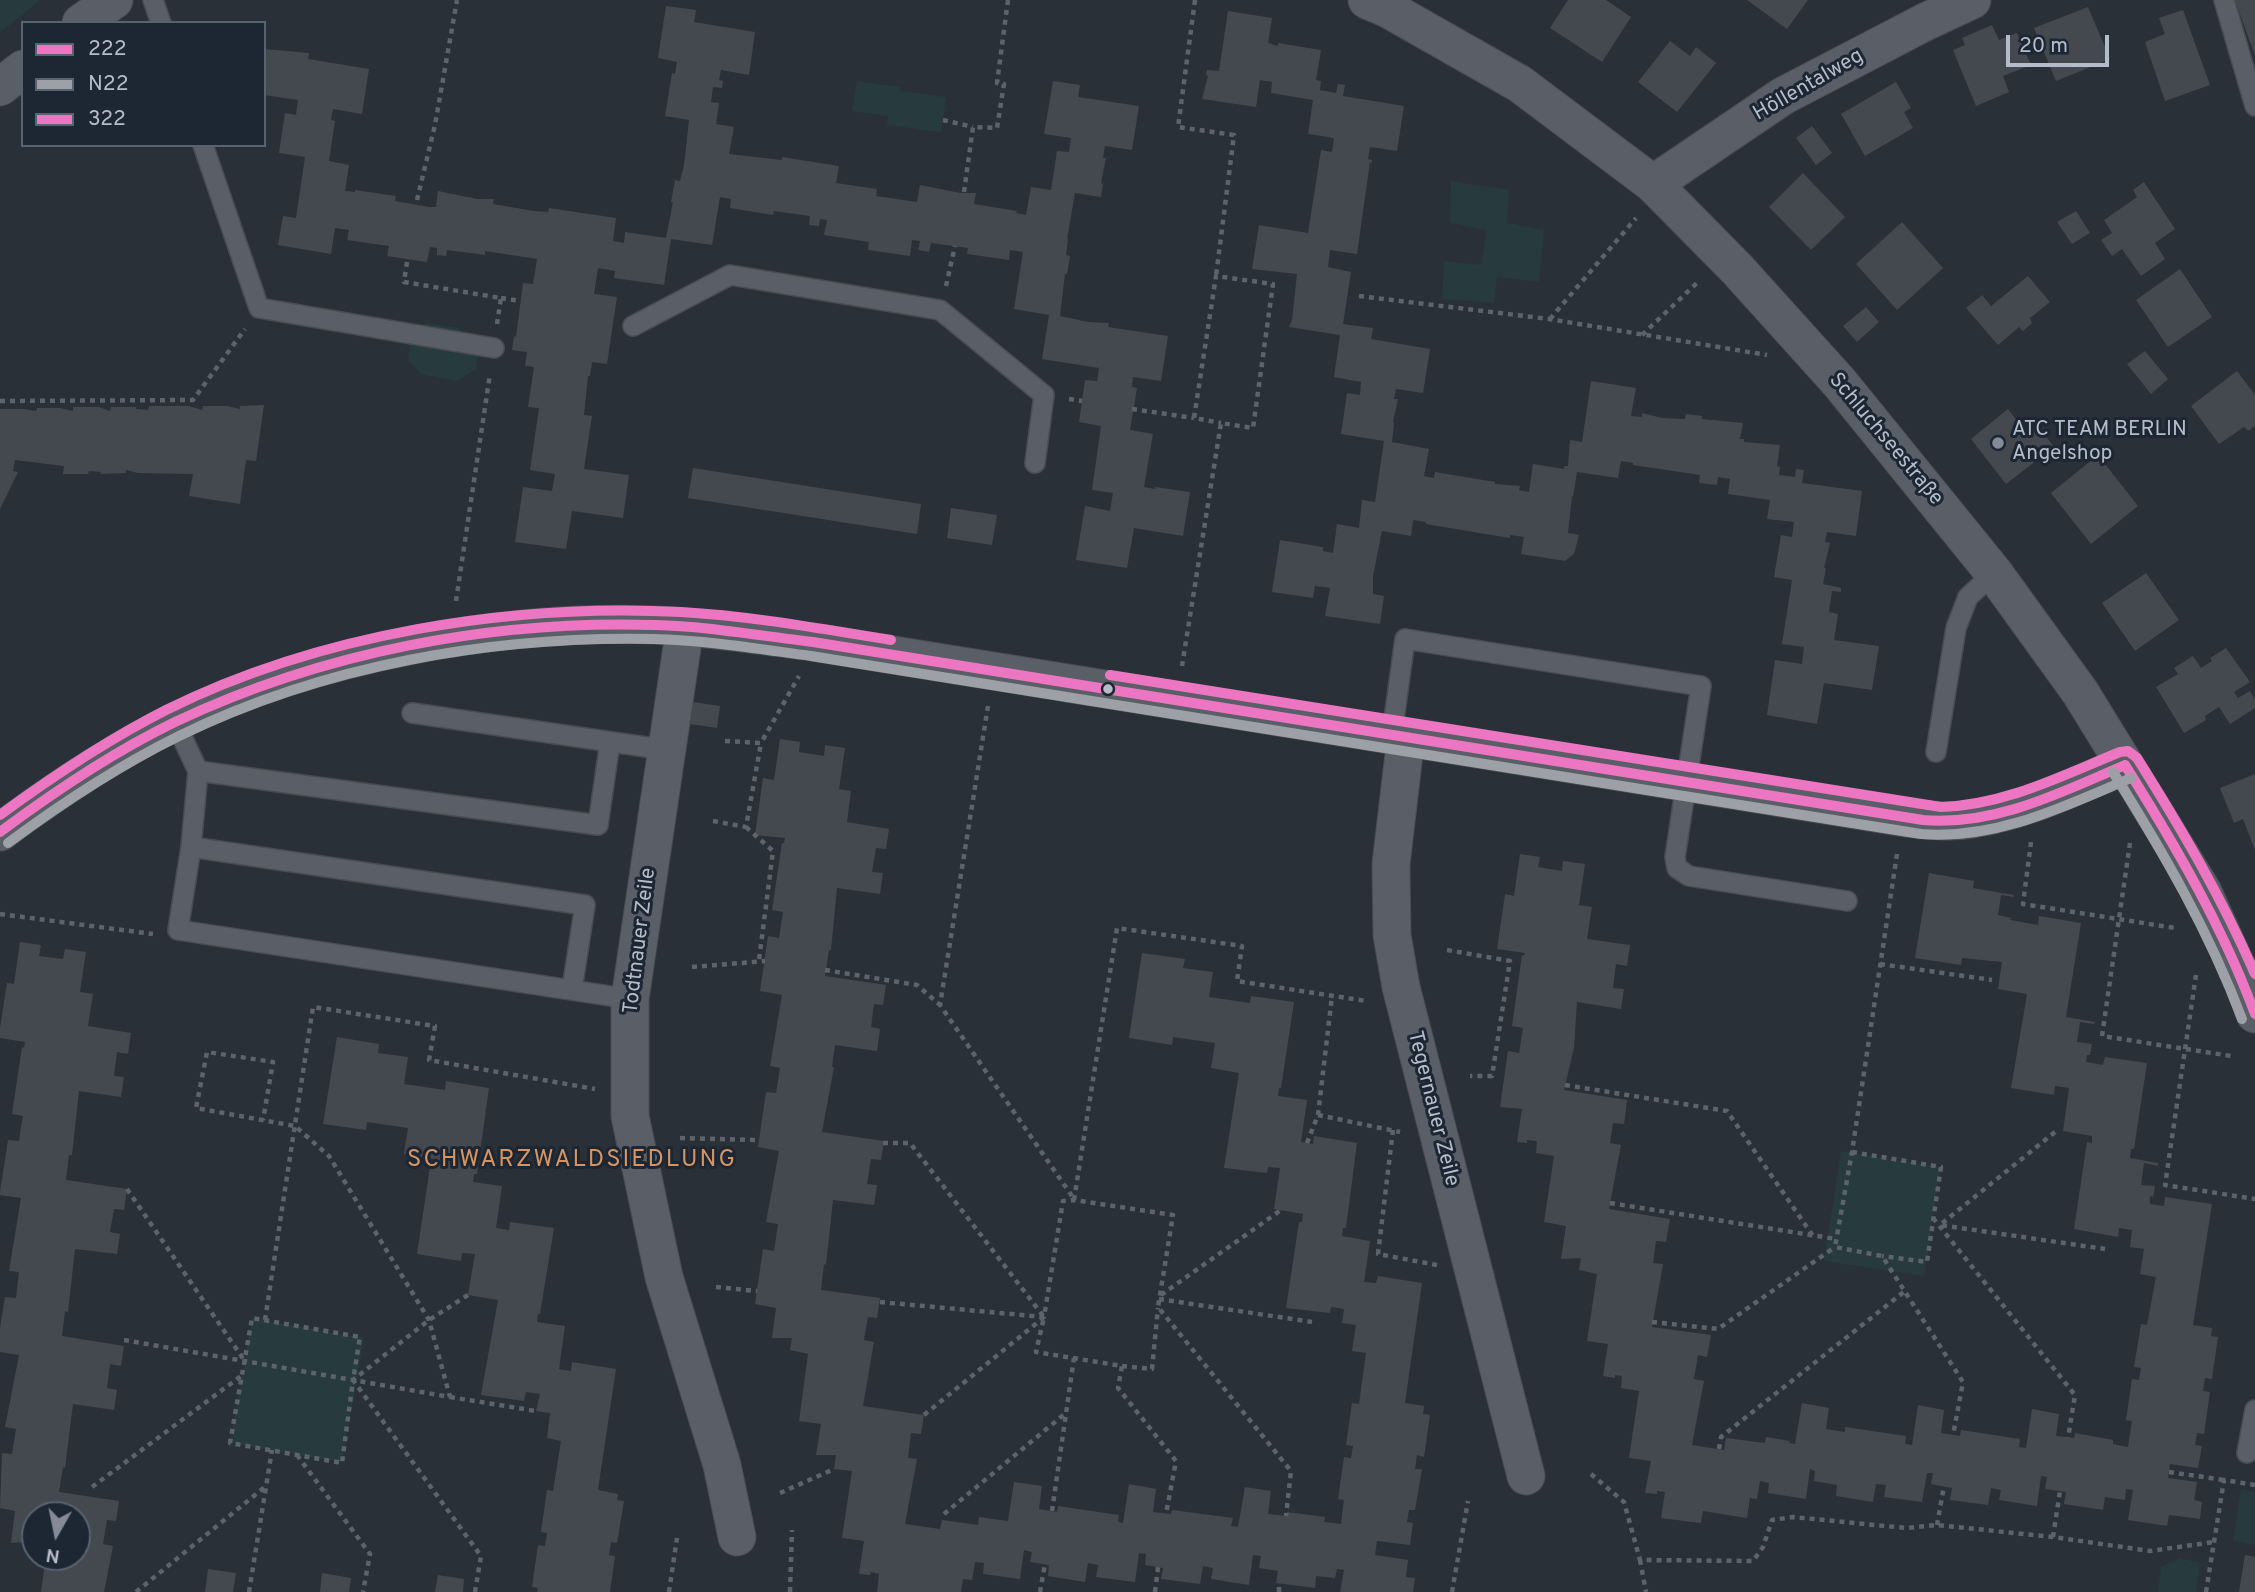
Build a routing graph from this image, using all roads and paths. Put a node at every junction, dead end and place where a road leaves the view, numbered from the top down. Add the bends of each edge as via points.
1 (114, 0) edge
2 (153, 0) edge
3 (457, 0) edge
4 (1008, 0) edge
5 (1195, 0) edge
6 (1367, 0) edge
7 (1972, 0) edge
8 (2224, 0) edge
9 (84, 21) edge
10 (160, 21) edge
11 (21, 71) edge
12 (0, 87) edge
13 (2255, 106) edge
14 (943, 120) dead end
15 (973, 127) junction
16 (204, 147) edge
17 (1653, 184) junction
18 (964, 192) dead end
19 (417, 201) dead end
20 (1636, 218) dead end
21 (407, 262) dead end
22 (1216, 276) junction
23 (1700, 279) dead end
24 (1359, 296) dead end
25 (502, 298) junction
26 (520, 301) dead end
27 (260, 309) junction
28 (1549, 320) junction
29 (633, 326) dead end
30 (1641, 335) junction
31 (494, 348) junction
32 (1771, 356) dead end
33 (0, 401) edge
34 (1132, 409) dead end
35 (1194, 418) junction
36 (1221, 423) junction
37 (1035, 463) dead end
38 (1994, 573) junction
39 (456, 601) dead end
40 (685, 627) junction
41 (1182, 667) dead end
42 (799, 676) dead end
43 (988, 706) dead end
44 (412, 713) dead end
45 (176, 722) junction
46 (1399, 736) junction
47 (725, 741) dead end
48 (610, 742) junction
49 (761, 743) junction
50 (667, 750) junction
51 (1936, 752) dead end
52 (2125, 765) junction
53 (198, 771) junction
54 (1687, 782) junction
55 (713, 821) dead end
56 (746, 827) junction
57 (0, 832) edge
58 (2032, 834) dead end
59 (2130, 838) dead end
60 (1898, 846) dead end
61 (191, 847) junction
62 (1847, 901) dead end
63 (0, 914) edge
64 (2118, 918) junction
65 (2175, 928) dead end
66 (178, 930) junction
67 (1447, 950) dead end
68 (1880, 964) junction
69 (692, 967) dead end
70 (825, 971) dead end
71 (2196, 975) dead end
72 (1992, 980) dead end
73 (572, 989) junction
74 (1332, 996) junction
75 (631, 999) junction
76 (1366, 1001) dead end
77 (940, 1005) junction
78 (2255, 1014) edge
79 (2184, 1049) junction
80 (2231, 1056) dead end
81 (1470, 1076) dead end
82 (1565, 1085) dead end
83 (596, 1089) dead end
84 (1318, 1115) junction
85 (263, 1120) junction
86 (295, 1126) junction
87 (1393, 1130) junction
88 (1400, 1132) dead end
89 (2055, 1132) dead end
90 (680, 1138) dead end
91 (759, 1140) dead end
92 (883, 1143) dead end
93 (1307, 1143) dead end
94 (1852, 1152) junction
95 (127, 1189) dead end
96 (2255, 1199) edge
97 (1074, 1200) junction
98 (1610, 1203) dead end
99 (1281, 1210) dead end
100 (1933, 1218) junction
101 (1940, 1225) junction
102 (1813, 1236) junction
103 (1836, 1240) junction
104 (1835, 1247) junction
105 (2105, 1249) dead end
106 (1882, 1256) junction
107 (1441, 1265) dead end
108 (716, 1287) dead end
109 (757, 1291) dead end
110 (1905, 1292) junction
111 (468, 1295) dead end
112 (1159, 1297) junction
113 (880, 1302) dead end
114 (1158, 1307) junction
115 (1044, 1317) junction
116 (265, 1320) dead end
117 (429, 1320) junction
118 (1312, 1322) dead end
119 (1653, 1322) dead end
120 (124, 1340) dead end
121 (1074, 1358) junction
122 (244, 1361) junction
123 (1122, 1366) junction
124 (242, 1376) junction
125 (353, 1380) junction
126 (450, 1397) junction
127 (2255, 1410) edge
128 (536, 1411) dead end
129 (1067, 1412) junction
130 (924, 1415) dead end
131 (1953, 1435) dead end
132 (2068, 1438) dead end
133 (1719, 1449) dead end
134 (272, 1450) junction
135 (2247, 1453) dead end
136 (297, 1454) junction
137 (834, 1469) dead end
138 (2169, 1472) dead end
139 (1591, 1474) dead end
140 (1526, 1476) dead end
141 (2224, 1480) junction
142 (2255, 1485) edge
143 (266, 1486) junction
144 (1944, 1486) dead end
145 (92, 1487) dead end
146 (2060, 1491) dead end
147 (780, 1493) dead end
148 (1468, 1501) dead end
149 (1052, 1511) dead end
150 (944, 1514) dead end
151 (1166, 1514) dead end
152 (1286, 1516) dead end
153 (1937, 1525) junction
154 (792, 1530) dead end
155 (737, 1537) dead end
156 (2053, 1537) junction
157 (677, 1538) dead end
158 (2214, 1542) junction
159 (1640, 1560) junction
160 (1045, 1564) dead end
161 (1158, 1567) dead end
162 (1279, 1583) dead end
163 (136, 1592) edge
164 (249, 1592) edge
165 (363, 1592) edge
166 (475, 1592) edge
167 (669, 1592) edge
168 (790, 1592) edge
169 (1040, 1592) edge
170 (1155, 1592) edge
171 (1279, 1592) edge
172 (1452, 1592) edge
173 (1646, 1592) edge
174 (2206, 1592) edge

1 - 9 street
2 - 10 lane
3 - 19 path
4 - 15 path via 997,83 1004,84 997,128
5 - 22 path via 1178,127 1234,135
6 - 17 street, Schluchseestraße via 1520,84
7 - 17 street, Höllentalweg via 1783,96
8 - 13 lane
11 - 12 street
14 - 15 path
15 - 18 path
16 - 27 lane
17 - 38 street, Schluchseestraße via 1839,382
20 - 28 path
21 - 25 path via 404,282
22 - 35 path
22 - 36 path via 1273,284 1253,428
23 - 30 path
24 - 28 path
25 - 26 path
25 - 31 path
27 - 31 lane
27 - 33 path via 193,400
28 - 30 path
29 - 37 lane via 730,275 940,310 1044,395
30 - 32 path
31 - 39 path
34 - 35 path
35 - 36 path
36 - 41 path
38 - 51 lane via 1968,597 1956,628
38 - 52 street, Schluchseestraße via 2080,692
40 - 45 street via 560,627 436,642 360,657 267,684
40 - 46 street via 813,642
40 - 50 street, Todtnauer Zeile
42 - 49 path
43 - 77 path
44 - 48 lane
45 - 53 lane
45 - 57 street via 94,767
46 - 54 street
46 - 54 lane via 1405,639 1674,681 1701,686
46 - 140 street, Tegernauer Zeile via 1392,935 1404,1000
47 - 49 path
48 - 50 lane
48 - 53 lane via 598,825
49 - 56 path
50 - 75 street, Todtnauer Zeile
52 - 54 street via 2022,808 1971,820 1906,818
52 - 78 street, Schluchseestraße via 2203,892
53 - 61 lane
54 - 62 lane via 1675,857 1677,867 1689,876
55 - 56 path
56 - 69 path via 773,851 762,960
58 - 64 path via 2023,904
59 - 64 path
60 - 68 path
61 - 66 lane
61 - 73 lane via 585,905
63 - 66 path via 147,934
64 - 65 path
64 - 79 path via 2102,1036
66 - 73 lane
67 - 81 path via 1510,961 1492,1076
68 - 72 path
68 - 94 path
70 - 77 path via 917,985
71 - 79 path
73 - 75 lane
74 - 76 path
74 - 84 path
74 - 97 path via 1237,981 1242,946 1117,928
75 - 155 street, Todtnauer Zeile via 630,1116 663,1277 722,1465
77 - 97 path
79 - 80 path
79 - 96 path via 2165,1185
82 - 102 path via 1727,1111
83 - 86 path via 429,1060 435,1026 313,1007
84 - 87 path
84 - 93 path
85 - 85 path via 196,1108 206,1052 272,1062
85 - 86 path
86 - 116 path
86 - 117 path via 329,1156
87 - 88 path
87 - 107 path via 1378,1254
89 - 101 path
90 - 91 path
92 - 115 path via 910,1143
94 - 100 path via 1941,1167
94 - 103 path
95 - 122 path
97 - 112 path via 1173,1215
97 - 115 path via 1063,1201
98 - 102 path
99 - 112 path
100 - 101 path
100 - 106 path via 1927,1262
101 - 105 path
101 - 132 path via 2075,1395
102 - 103 path
103 - 104 path
104 - 106 path
104 - 119 path via 1718,1329
106 - 110 path
108 - 109 path
110 - 131 path via 1963,1382
110 - 133 path via 1721,1437
111 - 117 path
112 - 114 path
112 - 118 path
113 - 115 path
114 - 123 path via 1152,1369
114 - 152 path via 1291,1471
115 - 121 path via 1036,1352
115 - 130 path
117 - 125 path
117 - 126 path
120 - 125 path
121 - 123 path
121 - 129 path
122 - 124 path
122 - 125 path via 252,1318 360,1337
123 - 151 path via 1118,1388 1177,1461
124 - 134 path via 230,1443
124 - 145 path
125 - 126 path
125 - 136 path via 342,1463
125 - 166 path via 481,1556
126 - 128 path
127 - 135 lane
129 - 149 path
129 - 150 path
134 - 136 path
134 - 143 path
136 - 165 path via 370,1554
137 - 147 path
138 - 141 path
139 - 159 path via 1624,1502
141 - 142 path
141 - 158 path
143 - 163 path
143 - 164 path
144 - 153 path
146 - 156 path
148 - 172 path
153 - 156 path
153 - 159 path via 1906,1528 1793,1517 1772,1521 1753,1562
154 - 168 path
156 - 158 path via 2150,1551
157 - 167 path
158 - 174 path
159 - 173 path
160 - 169 path
161 - 170 path
162 - 171 path

